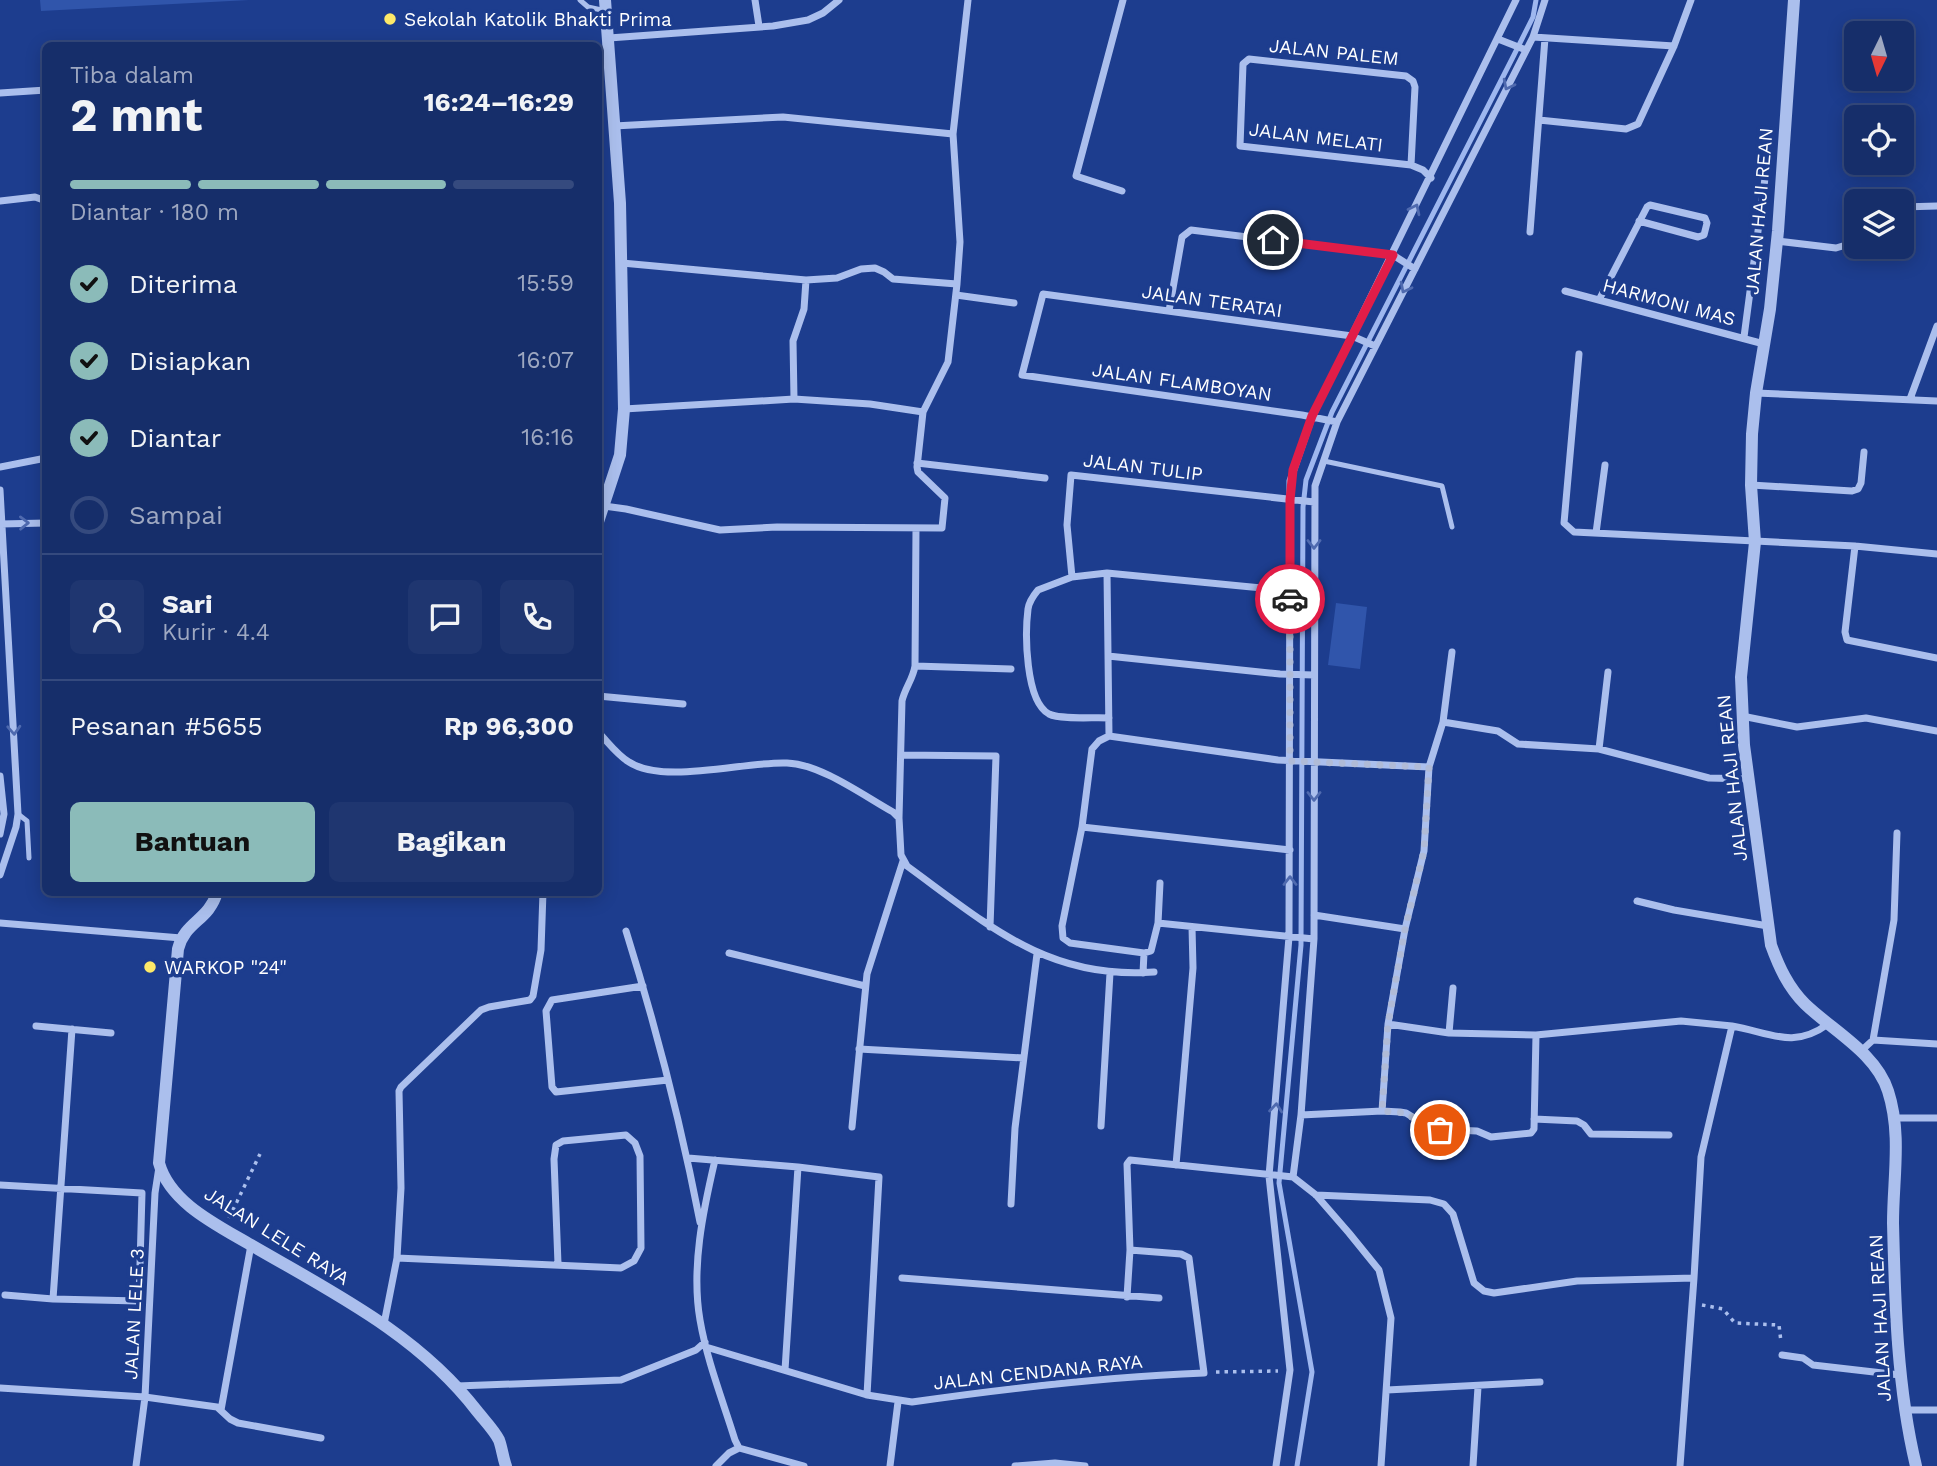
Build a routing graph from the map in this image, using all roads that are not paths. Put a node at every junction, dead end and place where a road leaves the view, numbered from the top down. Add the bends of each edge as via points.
1 (580, 0) edge
2 (755, 0) edge
3 (839, 0) edge
4 (968, 0) edge
5 (1123, 0) edge
6 (1516, 0) edge
7 (1545, 0) edge
8 (1691, 0) edge
9 (1794, 0) edge
10 (605, 6) edge
11 (759, 26) junction
12 (1533, 37) junction
13 (609, 38) junction
14 (1545, 38) junction
15 (1498, 39) junction
16 (1674, 46) junction
17 (1526, 50) junction
18 (1249, 59) joint
19 (42, 90) edge
20 (0, 93) edge
21 (1539, 120) junction
22 (614, 126) junction
23 (953, 134) junction
24 (1766, 163) dead end
25 (1411, 165) junction
26 (1431, 178) junction
27 (1122, 191) dead end
28 (42, 200) edge
29 (0, 201) edge
30 (1937, 206) edge
31 (1914, 207) edge
32 (1639, 221) junction
33 (1530, 232) dead end
34 (1777, 241) junction
35 (1844, 246) edge
36 (1393, 255) junction
37 (622, 263) junction
38 (1415, 269) junction
39 (806, 280) junction
40 (957, 284) junction
41 (1564, 291) dead end
42 (956, 295) junction
43 (1599, 300) junction
44 (1014, 303) dead end
45 (1169, 312) junction
46 (1937, 326) edge
47 (1352, 335) junction
48 (1744, 337) junction
49 (1764, 344) junction
50 (1375, 346) junction
51 (1579, 354) dead end
52 (1022, 375) joint
53 (1756, 393) junction
54 (794, 399) junction
55 (1910, 399) junction
56 (1937, 401) edge
57 (624, 409) junction
58 (923, 412) junction
59 (1312, 416) junction
60 (1337, 422) junction
61 (1864, 452) dead end
62 (42, 459) edge
63 (1324, 461) junction
64 (917, 463) junction
65 (1605, 465) dead end
66 (0, 467) edge
67 (1045, 478) dead end
68 (1751, 485) junction
69 (0, 490) edge
70 (1292, 500) junction
71 (1312, 501) junction
72 (604, 506) junction
73 (602, 511) edge
74 (42, 523) edge
75 (1, 524) edge
76 (1452, 527) dead end
77 (916, 528) junction
78 (1597, 533) junction
79 (1755, 542) junction
80 (1855, 546) junction
81 (1937, 554) edge
82 (1107, 573) junction
83 (1072, 577) junction
84 (1292, 590) junction
85 (1312, 590) junction
86 (1452, 652) dead end
87 (1108, 656) junction
88 (1937, 658) edge
89 (915, 666) junction
90 (1011, 669) dead end
91 (1608, 672) dead end
92 (1291, 675) junction
93 (1312, 675) junction
94 (602, 696) edge
95 (683, 704) dead end
96 (1742, 716) junction
97 (1110, 718) junction
98 (1443, 722) junction
99 (1937, 731) edge
100 (602, 736) edge
101 (1109, 736) junction
102 (1599, 749) junction
103 (901, 755) junction
104 (1292, 761) junction
105 (1312, 761) junction
106 (1429, 767) junction
107 (0, 776) edge
108 (1749, 779) junction
109 (18, 814) junction
110 (899, 818) junction
111 (1082, 827) junction
112 (1897, 833) dead end
113 (0, 834) edge
114 (1290, 850) junction
115 (29, 858) dead end
116 (903, 861) junction
117 (0, 875) edge
118 (1160, 883) dead end
119 (216, 896) edge
120 (543, 896) edge
121 (1637, 901) dead end
122 (1314, 915) junction
123 (0, 923) edge
124 (1158, 923) junction
125 (1768, 926) junction
126 (990, 927) junction
127 (1192, 927) junction
128 (1405, 929) junction
129 (626, 932) dead end
130 (1292, 937) junction
131 (181, 938) junction
132 (1312, 939) junction
133 (729, 953) dead end
134 (1143, 953) junction
135 (1037, 954) junction
136 (1154, 972) dead end
137 (1110, 973) junction
138 (1143, 973) junction
139 (643, 986) junction
140 (866, 986) junction
141 (1453, 988) dead end
142 (1388, 1024) junction
143 (1828, 1024) junction
144 (36, 1026) dead end
145 (1731, 1026) junction
146 (72, 1029) junction
147 (111, 1033) dead end
148 (1449, 1033) junction
149 (1536, 1035) junction
150 (1873, 1040) junction
151 (1937, 1044) edge
152 (859, 1049) junction
153 (1861, 1051) junction
154 (1023, 1058) junction
155 (668, 1080) junction
156 (1382, 1111) junction
157 (1301, 1115) junction
158 (1895, 1118) junction
159 (1937, 1118) edge
160 (1534, 1119) junction
161 (1101, 1125) dead end
162 (852, 1127) dead end
163 (1670, 1135) dead end
164 (688, 1158) junction
165 (715, 1160) junction
166 (159, 1163) junction
167 (1177, 1166) junction
168 (798, 1167) junction
169 (1272, 1176) junction
170 (1291, 1177) junction
171 (0, 1185) edge
172 (61, 1189) junction
173 (1316, 1195) junction
174 (1011, 1204) dead end
175 (700, 1222) junction
176 (251, 1245) junction
177 (1130, 1250) junction
178 (397, 1258) junction
179 (558, 1264) junction
180 (902, 1278) dead end
181 (1694, 1278) junction
182 (5, 1295) dead end
183 (1127, 1297) junction
184 (1159, 1298) dead end
185 (53, 1299) junction
186 (384, 1324) junction
187 (706, 1345) junction
188 (1782, 1355) road end
189 (785, 1370) junction
190 (1900, 1375) junction
191 (1540, 1382) dead end
192 (457, 1386) junction
193 (1478, 1387) junction
194 (0, 1388) edge
195 (1387, 1390) junction
196 (867, 1395) junction
197 (145, 1397) junction
198 (898, 1402) junction
199 (221, 1410) junction
200 (1904, 1410) junction
201 (1937, 1410) edge
202 (321, 1438) dead end
203 (739, 1448) junction
204 (136, 1466) edge
205 (506, 1466) edge
206 (716, 1466) edge
207 (802, 1466) edge
208 (890, 1466) edge
209 (1015, 1466) edge
210 (1085, 1466) edge
211 (1276, 1466) edge
212 (1381, 1466) edge
213 (1473, 1466) edge
214 (1680, 1466) edge
215 (1916, 1466) edge

1 - 10 lane via 588,7
2 - 11 street
3 - 11 street via 808,20
4 - 23 street
5 - 27 street via 1076,176
6 - 15 street
7 - 12 street
8 - 16 street
9 - 34 street, JALAN HAJI REAN
10 - 13 street
11 - 13 street
12 - 14 street
12 - 17 street
13 - 22 street
14 - 16 street
14 - 21 street
15 - 17 street
15 - 26 street
16 - 21 street via 1633,128
17 -> 38 street
18 - 25 street, JALAN PALEM via 1406,76 1415,87
18 - 25 street, JALAN MELATI via 1242,64 1240,146
19 - 20 street
21 - 33 street
22 - 23 street via 783,117
22 - 37 street
23 - 40 street via 960,242
24 - 48 street
25 - 26 street, JALAN MELATI
36 -> 26 street
28 - 29 street
30 - 31 street
32 - 32 street via 1653,204 1705,218 1707,223 1704,235 1698,237
32 - 43 street
34 - 35 street
34 - 49 street, JALAN HAJI REAN
36 - 38 street
36 - 45 street via 1191,230 1182,237
36 - 47 street
37 - 39 street
37 - 57 street
38 -> 50 street
39 - 40 street via 875,268 893,279
39 - 54 street via 804,309 793,341
40 - 42 street
41 - 43 street, HARMONI MAS
42 - 44 street
42 - 58 street via 948,362
43 - 48 street, HARMONI MAS
45 - 47 street, JALAN TERATAI
45 - 52 street, JALAN TERATAI via 1043,294
46 - 55 street
47 - 50 street, JALAN TERATAI
47 - 59 street
48 - 49 street, HARMONI MAS
49 - 53 street, JALAN HAJI REAN
50 - 60 street
51 - 78 street via 1564,523 1574,532
52 - 59 street, JALAN FLAMBOYAN
53 - 55 street
53 - 68 street, JALAN HAJI REAN
54 - 57 street
54 - 58 street
55 - 56 street
57 - 72 street via 620,455
58 - 64 street
59 - 60 street, JALAN FLAMBOYAN
59 - 70 street via 1293,470
60 - 63 street
61 - 68 street via 1861,483 1852,491
62 - 66 street
63 - 71 street
63 - 76 lane via 1442,486
64 - 67 street
64 - 77 street via 918,472 945,501 942,528
65 - 78 street
68 - 79 street, JALAN HAJI REAN
69 - 75 street
70 - 71 street, JALAN TULIP
70 - 83 street, JALAN TULIP via 1071,474 1067,525
70 - 84 street
71 -> 85 street
72 - 73 street
72 - 77 street via 720,530
75 -> 74 street
75 -> 109 street
77 - 89 street
78 - 79 street
79 - 80 street
79 - 96 street, JALAN HAJI REAN via 1741,677
80 - 81 street
80 - 88 street via 1847,640
82 - 83 street
82 - 84 street
82 - 87 street
83 - 97 street via 1038,590 1032,597 1028,668 1042,709 1052,715
84 - 85 street
84 - 92 street
85 - 93 street
86 - 98 street
87 - 92 street
87 - 97 street
89 - 90 street
89 - 103 street via 902,701
91 - 102 street
92 - 93 street
92 - 104 street
93 - 105 street
94 - 95 street
96 - 99 street via 1797,727 1866,718
96 - 108 street, JALAN HAJI REAN
97 - 101 street
98 - 102 street via 1498,731 1518,744
98 - 106 street
100 - 110 street via 628,762 649,770 788,763 808,767
101 - 104 street
101 - 111 street via 1093,749
102 - 108 street via 1709,778
103 - 110 street
103 - 126 street via 996,756
104 - 105 street
104 - 114 street
105 - 106 street
105 -> 122 street
106 - 128 street via 1424,851
107 - 113 street via 4,814
108 - 125 street, JALAN HAJI REAN
109 - 115 lane via 27,821
109 - 117 street
110 - 116 street
111 - 114 street
111 - 134 street via 1063,938 1070,943
112 - 150 street via 1894,920
130 -> 114 street
116 - 126 street
116 - 140 street
118 - 124 street
119 - 131 street via 210,911
120 - 178 street via 533,996 481,1010 401,1087
121 - 125 street
122 - 128 street
122 - 132 street
123 - 131 street
124 - 127 street
124 - 134 street via 1151,951
125 - 143 street, JALAN HAJI REAN via 1789,986
126 - 135 street
127 - 130 street
127 - 167 street via 1193,968
128 - 142 street
129 - 139 street
130 - 132 street
169 -> 130 street
131 - 166 street
132 - 157 street
133 - 140 street
134 - 138 street
135 - 137 street
135 - 154 street
136 - 138 street
137 - 138 street
137 - 161 street
139 - 155 street
139 - 155 street via 552,1000 546,1011 552,1087 556,1092
140 - 152 street
141 - 148 street
142 - 148 street
142 - 156 street
143 - 145 street via 1801,1038
143 - 153 street, JALAN HAJI REAN
144 - 146 street
145 - 149 street via 1681,1021
145 - 181 street via 1701,1157
146 - 147 street
146 - 172 street
148 - 149 street
149 - 160 street
150 - 151 street
150 - 153 street
152 - 154 street
152 - 162 street
153 - 158 street, JALAN HAJI REAN via 1887,1088
154 - 174 street
155 - 164 street
156 - 157 street
156 - 160 street via 1406,1113 1432,1129 1478,1131 1492,1137 1531,1133
157 - 170 street
158 - 159 street
158 - 190 street, JALAN HAJI REAN
160 - 163 street via 1577,1121 1591,1134
164 - 165 street
164 - 175 street
165 - 168 street
165 - 175 street
166 - 176 street, JALAN LELE RAYA via 163,1177 178,1196
166 - 197 street, JALAN LELE 3
167 - 169 street
167 - 177 street via 1130,1160 1127,1164
168 - 189 street
168 - 196 street via 879,1177
169 - 170 street
169 - 211 street via 1290,1370
170 - 173 street
171 - 172 street
172 - 185 street
172 - 185 street via 142,1192 139,1301
173 - 181 street via 1444,1204 1453,1214 1474,1283 1483,1291 1577,1281
173 - 195 street via 1379,1270 1391,1318
175 - 187 street via 698,1303
176 - 186 street, JALAN LELE RAYA
176 - 199 street
177 - 183 street
177 - 198 street, JALAN CENDANA RAYA via 1189,1258 1204,1373 1008,1388
178 - 179 street
178 - 186 street
179 - 179 street via 621,1268 634,1261 641,1248 640,1156 626,1135 556,1145
180 - 183 street
181 - 214 street
182 - 185 street
183 - 184 street
186 - 192 street, JALAN LELE RAYA
187 - 189 street, JALAN CENDANA RAYA
187 - 192 street via 621,1380
187 - 203 street
188 - 190 street via 1803,1357 1813,1365
189 - 196 street, JALAN CENDANA RAYA
190 - 200 street, JALAN HAJI REAN
191 - 193 street
192 - 205 street, JALAN LELE RAYA via 499,1440
193 - 195 street
193 - 213 street
194 - 197 street
195 - 212 street
196 - 198 street, JALAN CENDANA RAYA
197 - 199 street
197 - 204 street, JALAN LELE 3
198 - 208 street
199 - 202 street via 238,1423
200 - 201 street
200 - 215 street, JALAN HAJI REAN
203 - 206 street
203 - 207 street
209 - 210 street

